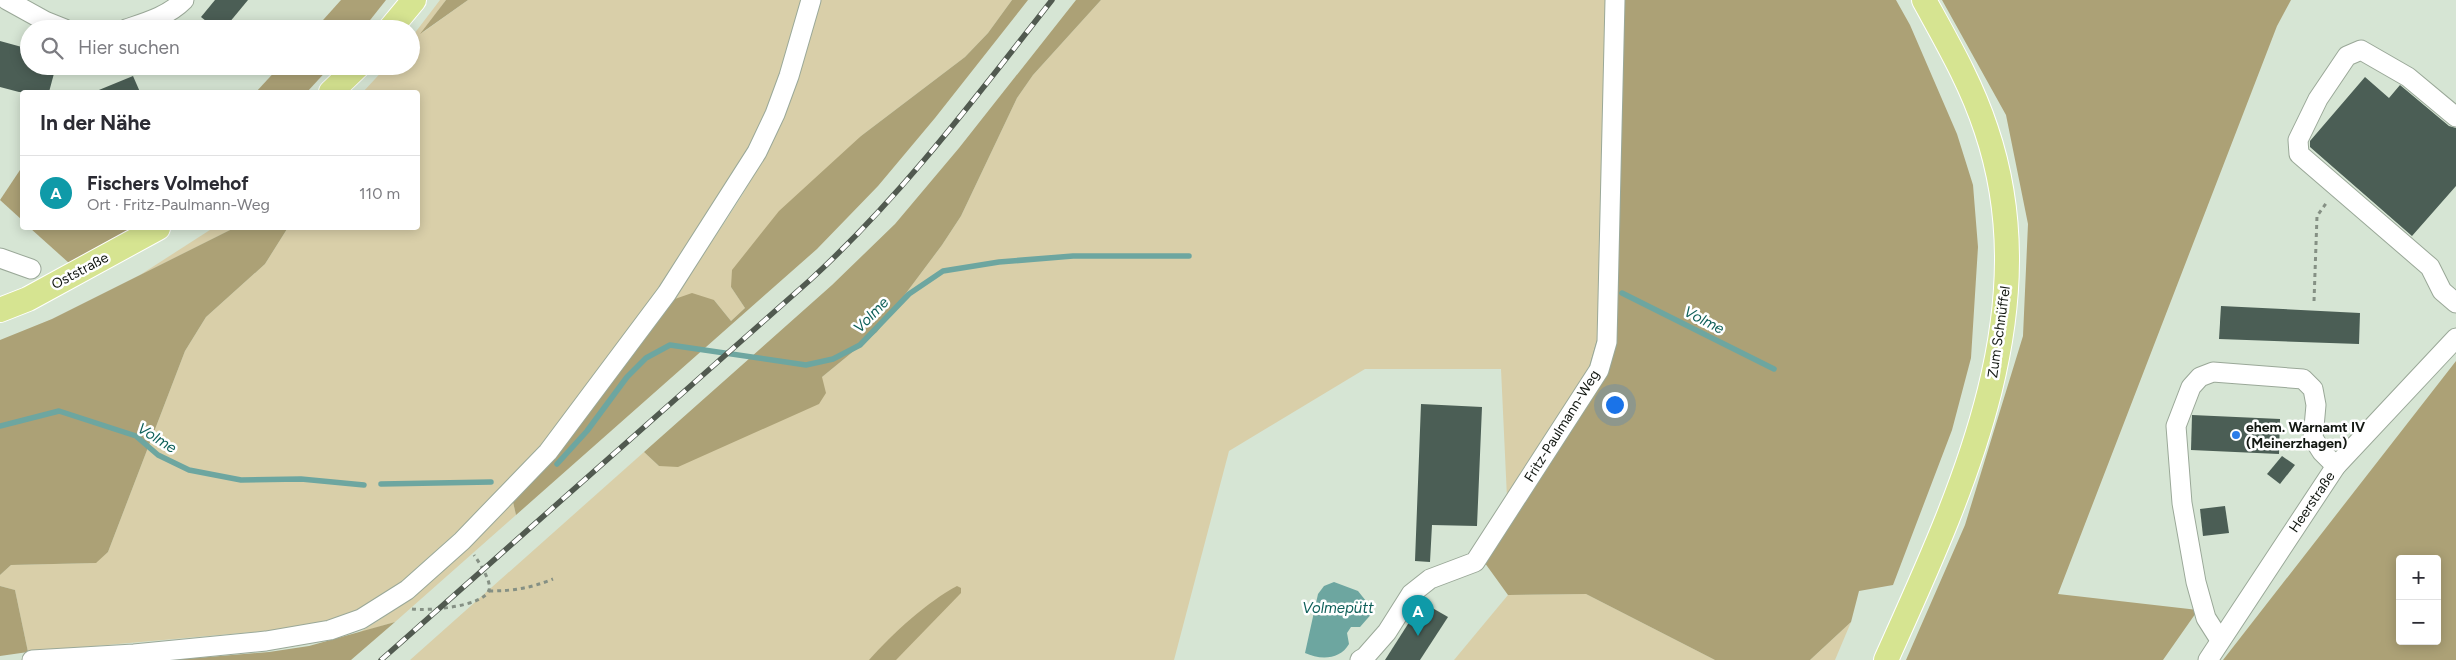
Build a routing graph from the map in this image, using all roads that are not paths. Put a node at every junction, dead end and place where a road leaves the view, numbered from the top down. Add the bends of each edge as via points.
1 (7, 0) edge
2 (184, 0) edge
3 (414, 0) edge
4 (810, 0) edge
5 (1615, 0) edge
6 (1924, 0) edge
7 (43, 20) edge
8 (152, 20) edge
9 (397, 20) edge
10 (349, 75) edge
11 (333, 90) edge
12 (2456, 117) edge
13 (154, 230) edge
14 (0, 258) edge
15 (31, 269) dead end
16 (2456, 303) edge
17 (0, 310) edge
18 (2456, 338) edge
19 (2336, 466) junction
20 (2220, 640) junction
21 (32, 660) edge
22 (1360, 660) edge
23 (1886, 660) edge
24 (2208, 660) edge

1 - 7 street
2 - 8 street
3 - 9 main road
4 - 21 street via 790,76 776,114 736,188 667,293 580,412 548,452 462,542 391,602 361,619 330,630 266,641
5 - 22 street, Fritz-Paulmann-Weg via 1607,342 1599,370 1475,562 1430,579 1410,594 1387,632
6 - 23 main road, Zum Schnüffel via 1963,71 1986,129 1999,180 2008,241 2005,298 1997,363 1977,439
10 - 11 main road
12 - 16 street via 2408,77 2361,50 2347,56 2318,100 2298,140 2299,154 2430,267 2442,291
13 - 17 main road, Oststraße via 28,299
14 - 15 street
18 - 19 street, Heerstraße
19 - 20 street, Heerstraße
19 - 20 street via 2313,438 2316,405 2313,389 2302,379 2213,372 2200,377 2191,387 2176,426 2182,503 2196,582 2206,618
20 - 24 street, Heerstraße

